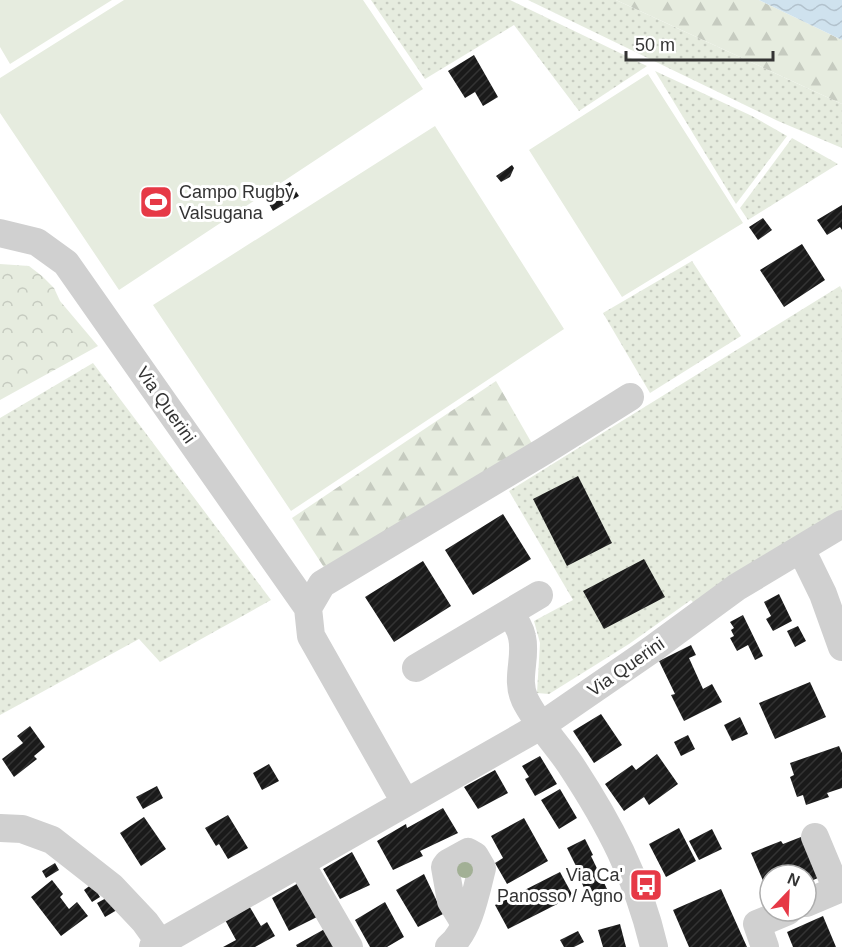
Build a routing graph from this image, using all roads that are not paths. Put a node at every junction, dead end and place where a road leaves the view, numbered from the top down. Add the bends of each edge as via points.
1 (0, 233) edge
2 (630, 397) dead end
3 (842, 524) edge
4 (801, 549) junction
5 (539, 595) dead end
6 (308, 608) junction
7 (509, 613) junction
8 (842, 647) edge
9 (416, 669) dead end
10 (542, 725) junction
11 (405, 802) junction
12 (0, 828) edge
13 (815, 837) dead end
14 (301, 864) junction
15 (818, 898) edge
16 (760, 923) edge
17 (156, 945) edge
18 (349, 947) edge
19 (654, 947) edge
20 (765, 947) edge

1 - 6 street, Via Querini via 37,242 66,263
2 - 6 street via 322,584
3 - 4 street, Via Querini
4 - 8 street
4 - 10 street, Via Querini via 737,587
5 - 7 street
6 - 11 street, Via Querini via 311,636
7 - 9 street
7 - 10 street via 523,639 520,670 525,699
10 - 11 street, Via Querini
10 - 19 street via 622,853 637,886
11 - 14 street, Via Querini
12 - 17 street via 22,829 52,840 112,887 145,922
13 - 15 street via 837,890
14 - 17 street, Via Querini
14 - 18 street
16 - 20 street

